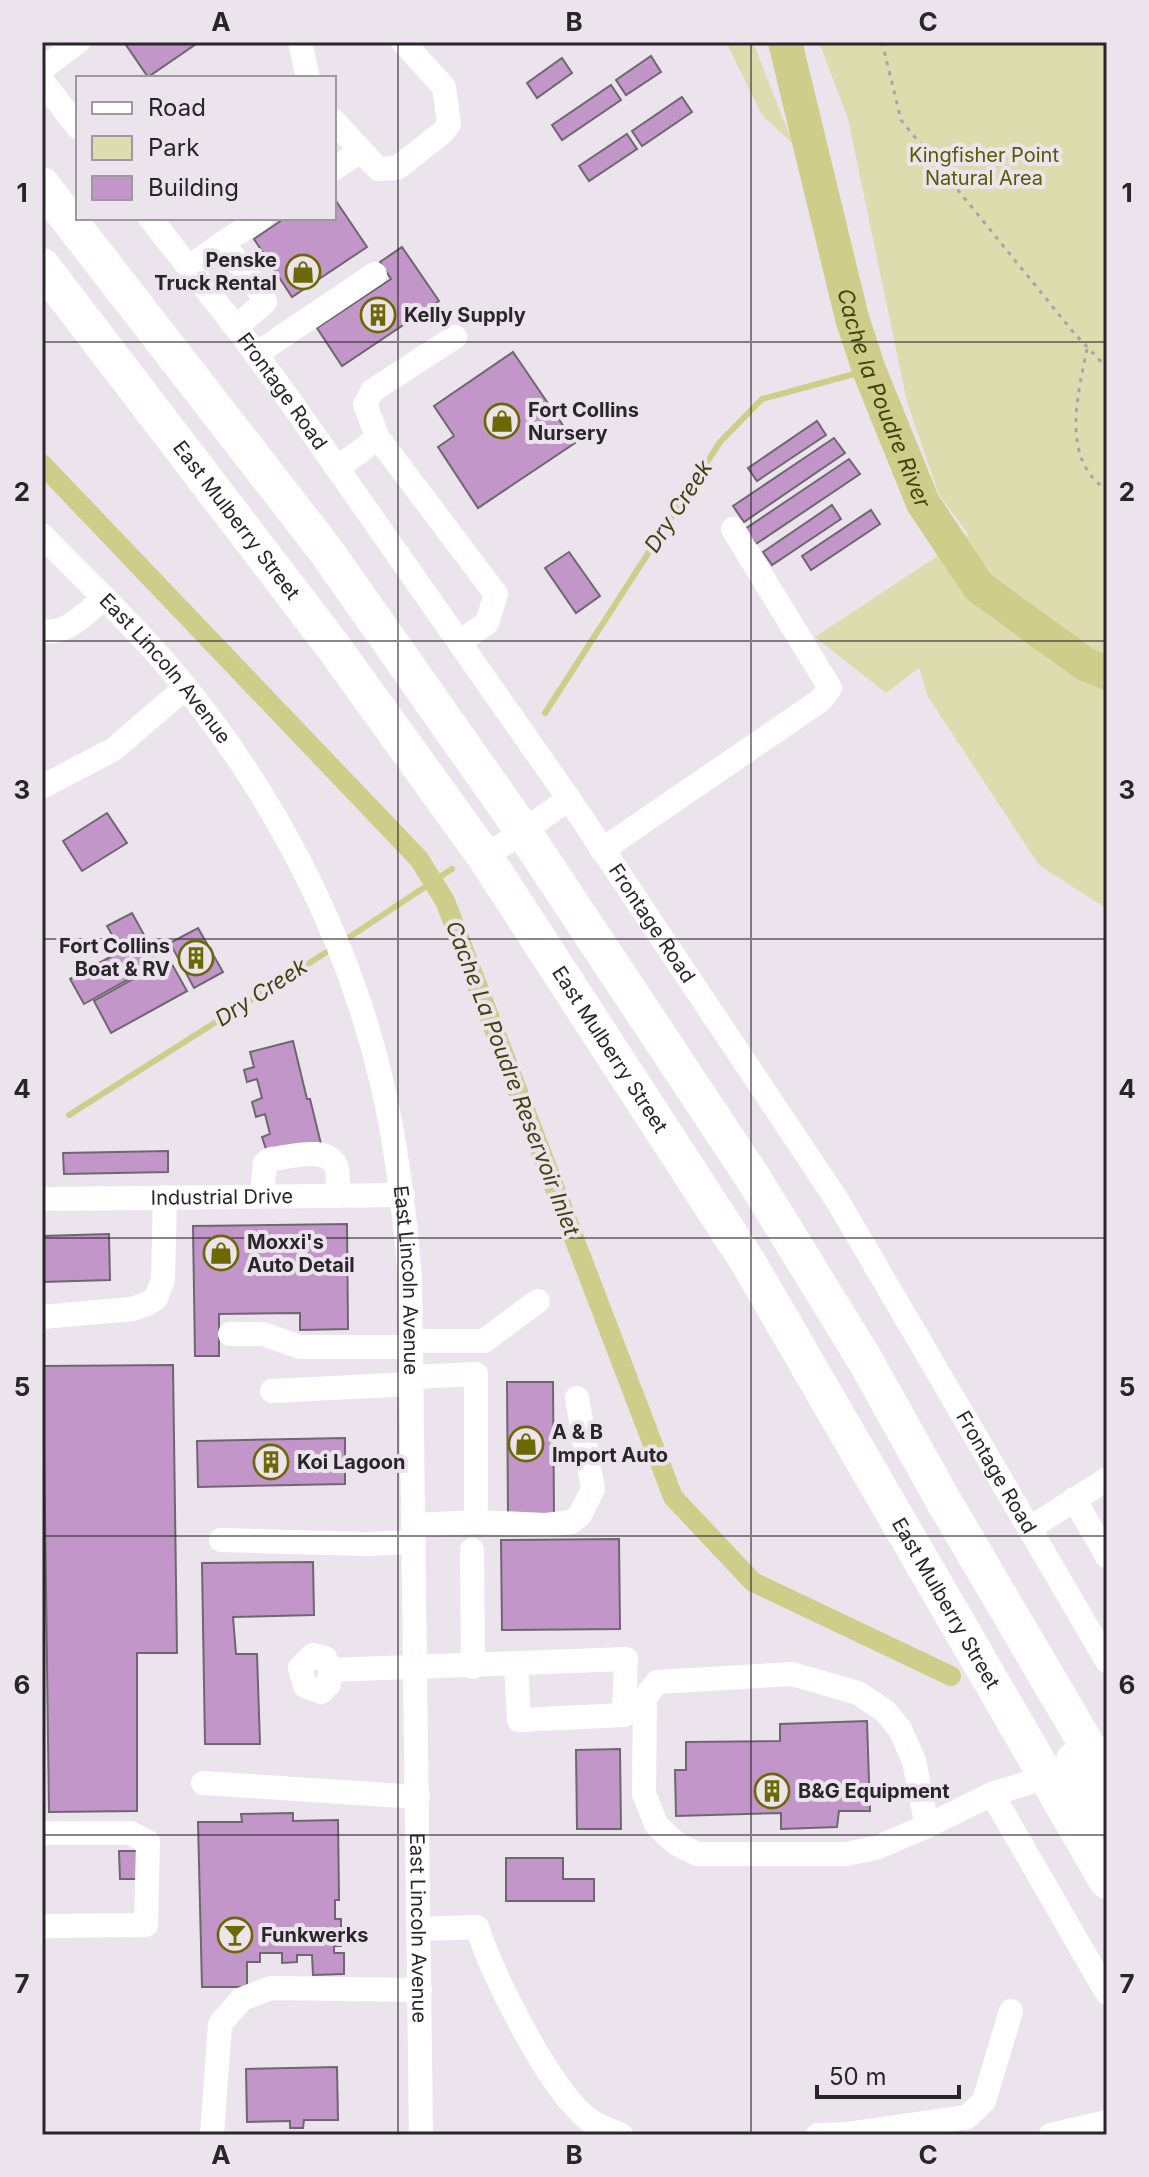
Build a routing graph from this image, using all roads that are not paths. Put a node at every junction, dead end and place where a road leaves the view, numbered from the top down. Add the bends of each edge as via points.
1 (78, 42) edge
2 (300, 42) edge
3 (403, 42) edge
4 (42, 69) edge
5 (308, 76) edge
6 (42, 81) edge
7 (336, 123) edge
8 (76, 124) edge
9 (360, 151) junction
10 (336, 168) edge
11 (42, 185) edge
12 (152, 220) edge
13 (258, 220) edge
14 (223, 243) junction
15 (42, 266) edge
16 (189, 267) junction
17 (375, 274) dead end
18 (236, 327) junction
19 (455, 337) dead end
20 (256, 354) junction
21 (378, 438) junction
22 (337, 468) junction
23 (733, 529) dead end
24 (42, 535) edge
25 (103, 599) junction
26 (42, 631) edge
27 (459, 642) junction
28 (185, 688) junction
29 (42, 787) edge
30 (569, 799) junction
31 (523, 831) junction
32 (602, 850) junction
33 (485, 857) junction
34 (403, 1195) junction
35 (262, 1196) junction
36 (337, 1196) junction
37 (165, 1197) junction
38 (42, 1199) edge
39 (538, 1301) dead end
40 (42, 1317) edge
41 (230, 1334) dead end
42 (411, 1344) junction
43 (412, 1380) junction
44 (272, 1391) dead end
45 (577, 1398) dead end
46 (1107, 1479) edge
47 (1074, 1499) junction
48 (943, 1500) junction
49 (476, 1522) junction
50 (1030, 1528) junction
51 (414, 1534) junction
52 (221, 1540) dead end
53 (472, 1550) dead end
54 (1107, 1556) edge
55 (1107, 1661) edge
56 (516, 1665) junction
57 (473, 1667) junction
58 (416, 1668) junction
59 (330, 1670) dead end
60 (1047, 1777) junction
61 (1107, 1779) edge
62 (203, 1783) dead end
63 (992, 1794) junction
64 (418, 1797) junction
65 (1107, 1818) edge
66 (927, 1826) junction
67 (42, 1833) edge
68 (1107, 1881) edge
69 (42, 1926) edge
70 (419, 1929) junction
71 (420, 1990) junction
72 (1107, 1993) edge
73 (1011, 2011) dead end
74 (1107, 2122) edge
75 (968, 2126) edge
76 (857, 2134) edge
77 (212, 2135) edge
78 (421, 2135) edge
79 (621, 2135) edge
80 (818, 2135) edge
81 (1051, 2135) edge

1 - 4 street
2 - 5 street
3 - 9 street via 444,87 449,124 397,168 378,169
6 - 8 street
7 - 9 street
9 - 10 street
11 - 31 highway via 326,551
12 - 16 street, Frontage Road
13 - 14 street
14 - 16 street
14 - 18 street via 265,302
15 - 33 highway, East Mulberry Street via 332,645
16 - 18 street, Frontage Road
17 - 20 street
18 - 20 street, Frontage Road
19 - 21 street via 372,391 365,405
20 - 22 street, Frontage Road
21 - 22 street
21 - 27 street via 496,594 487,623
22 - 27 street, Frontage Road
23 - 32 street via 830,688 821,700
24 - 25 street, East Lincoln Avenue
25 - 26 street via 73,624
25 - 28 street, East Lincoln Avenue
27 - 30 street, Frontage Road
28 - 29 street via 114,749
28 - 34 street, East Lincoln Avenue via 247,771 298,857 343,959 382,1082
30 - 31 street
30 - 32 street, Frontage Road
31 - 33 street
31 - 48 highway via 753,1178
32 - 50 street, Frontage Road via 837,1200
33 - 60 highway, East Mulberry Street via 748,1262
34 - 36 street, Industrial Drive
34 - 42 street, East Lincoln Avenue
35 - 36 street, Industrial Drive
35 - 36 street via 265,1163 319,1154 337,1167
35 - 37 street, Industrial Drive
37 - 38 street, Industrial Drive
37 - 40 street via 163,1280 156,1298 132,1309
39 - 42 street via 484,1341
41 - 42 street via 263,1334 300,1347
42 - 43 street, East Lincoln Avenue
43 - 44 street
43 - 49 street via 476,1374
43 - 51 street, East Lincoln Avenue
45 - 49 street via 593,1489 580,1515 571,1522 546,1525
46 - 47 street
47 - 50 street
47 - 54 street
48 - 61 highway
48 - 65 highway via 1044,1707
49 - 51 street
50 - 55 street, Frontage Road
51 - 52 street via 367,1544
51 - 58 street, East Lincoln Avenue
53 - 57 street
56 - 56 street via 626,1659 624,1715 519,1720
56 - 57 street
57 - 58 street
58 - 59 street
58 - 64 street, East Lincoln Avenue
60 - 63 street
60 - 68 highway, East Mulberry Street
62 - 64 street
63 - 66 street
63 - 72 street
64 - 70 street, East Lincoln Avenue
66 - 66 street via 876,1848 846,1854 697,1854 657,1826 644,1794 645,1698 657,1682 792,1674 858,1693 900,1729 914,1761
67 - 69 street via 131,1833 148,1842 146,1925
70 - 71 street, East Lincoln Avenue
70 - 79 street via 477,1927 487,1958 562,2093 588,2119
71 - 77 street via 271,1988 242,1999 220,2024
71 - 78 street, East Lincoln Avenue
73 - 75 street via 984,2101
74 - 81 street
75 - 76 street
76 - 80 street

